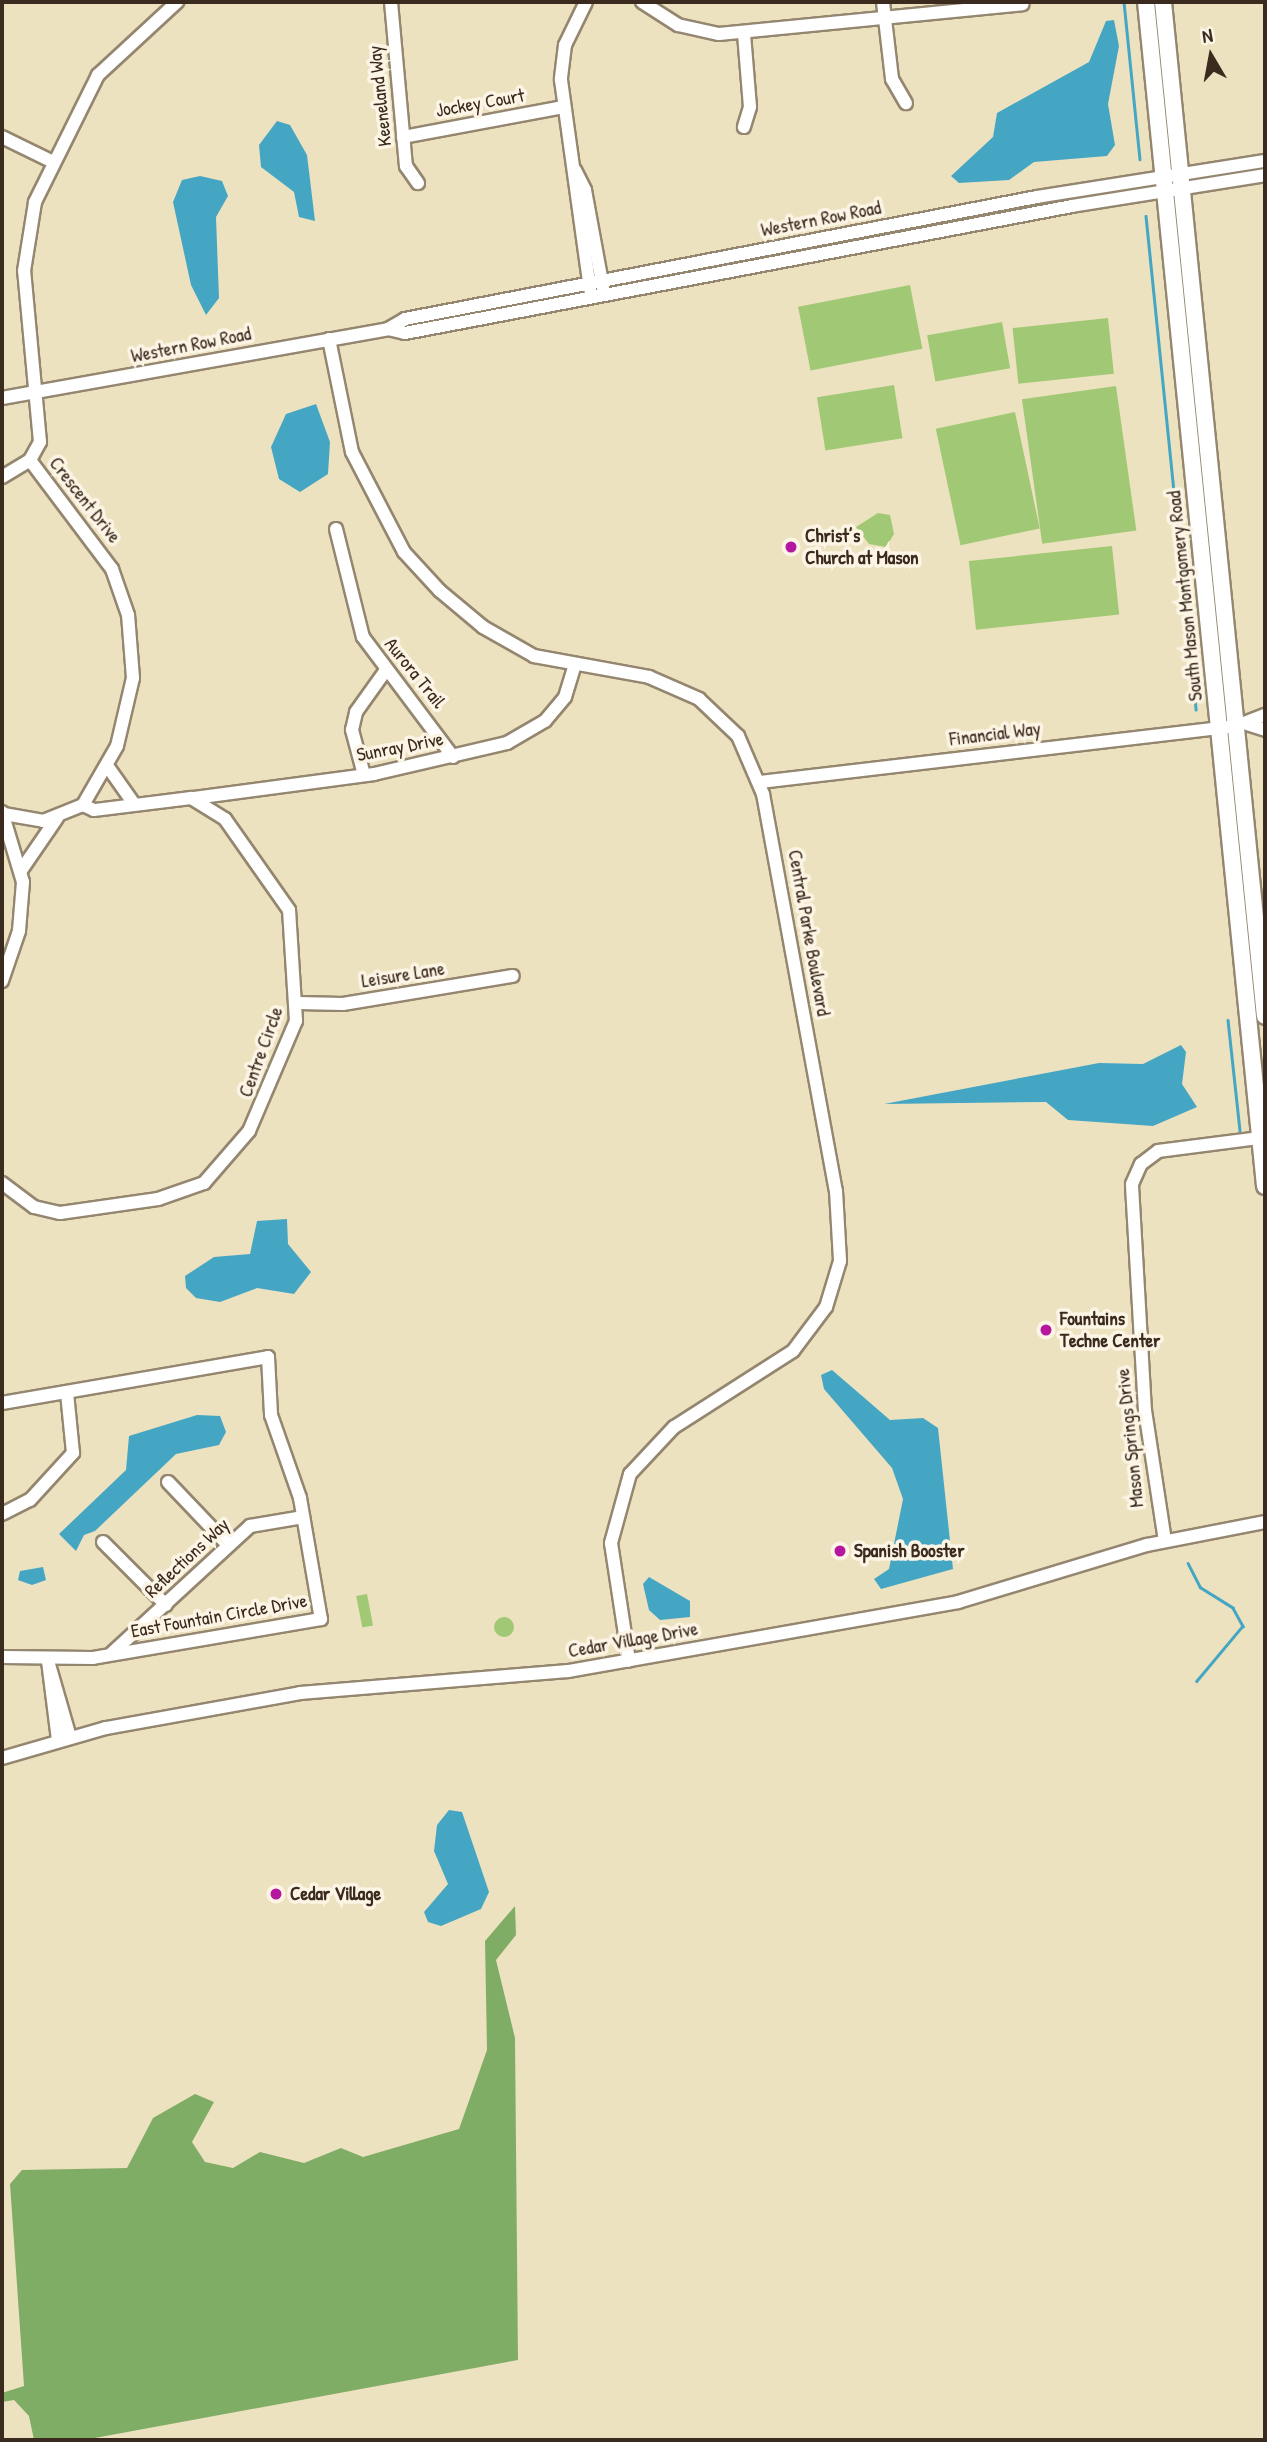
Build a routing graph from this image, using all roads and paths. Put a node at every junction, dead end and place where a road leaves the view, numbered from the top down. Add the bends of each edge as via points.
1 (177, 2) edge
2 (391, 2) edge
3 (586, 2) edge
4 (642, 2) edge
5 (883, 2) edge
6 (1146, 2) edge
7 (1163, 2) edge
8 (1023, 4) dead end
9 (885, 19) junction
10 (744, 34) junction
11 (906, 103) dead end
12 (564, 107) junction
13 (744, 127) dead end
14 (2, 137) edge
15 (403, 137) junction
16 (1265, 161) edge
17 (53, 162) junction
18 (1265, 175) edge
19 (1173, 182) junction
20 (418, 183) dead end
21 (595, 281) junction
22 (598, 297) junction
23 (388, 329) junction
24 (329, 339) junction
25 (37, 393) junction
26 (2, 398) edge
27 (30, 460) junction
28 (2, 477) edge
29 (336, 529) dead end
30 (575, 664) junction
31 (386, 670) junction
32 (1265, 715) edge
33 (1234, 726) junction
34 (1265, 730) edge
35 (453, 757) junction
36 (108, 767) junction
37 (364, 775) junction
38 (760, 782) junction
39 (191, 798) junction
40 (134, 804) junction
41 (83, 805) junction
42 (3, 813) edge
43 (57, 818) junction
44 (22, 870) junction
45 (513, 976) dead end
46 (2, 981) edge
47 (298, 1003) junction
48 (1265, 1016) edge
49 (1261, 1138) junction
50 (2, 1183) edge
51 (1265, 1186) edge
52 (67, 1393) junction
53 (2, 1403) edge
54 (169, 1482) dead end
55 (2, 1514) edge
56 (303, 1517) junction
57 (1265, 1522) edge
58 (1165, 1541) junction
59 (103, 1542) dead end
60 (228, 1545) junction
61 (166, 1605) junction
62 (111, 1655) junction
63 (2, 1657) edge
64 (48, 1661) junction
65 (629, 1661) junction
66 (64, 1739) junction
67 (2, 1758) edge

1 - 17 street via 110,59
2 - 15 street, Keeneland Way
3 - 12 street via 565,45
4 - 10 street via 691,30
5 - 9 street
6 - 19 main road, South Mason Montgomery Road
7 - 19 main road, South Mason Montgomery Road
8 - 9 street
9 - 10 street
9 - 11 street via 892,79
10 - 13 street via 750,107
12 - 15 street, Jockey Court
12 - 21 street
14 - 17 street
15 - 20 street, Keeneland Way via 406,166
16 - 19 street, Western Row Road
17 - 25 street via 25,243
18 - 19 street, Western Row Road
19 - 21 street, Western Row Road
19 - 22 street, Western Row Road
19 - 33 main road, South Mason Montgomery Road
21 - 22 street
21 - 23 street, Western Row Road via 405,318
22 - 23 street, Western Row Road via 405,333
23 - 24 street, Western Row Road
24 - 25 street, Western Row Road
24 - 30 street, Central Parke Boulevard via 352,452 404,552 484,628 534,656
25 - 26 street, Western Row Road
25 - 27 street via 40,442
27 - 28 street
27 - 36 street, Crescent Drive via 102,551 128,615 133,678
29 - 31 street, Aurora Trail via 355,618
30 - 35 street, Sunray Drive via 565,697 545,721 507,743
30 - 38 street, Central Parke Boulevard via 649,677 699,699 738,736
31 - 35 street, Aurora Trail
31 - 37 street via 356,712 352,730
32 - 33 street
33 - 34 street
33 - 38 street, Financial Way
33 - 48 main road, South Mason Montgomery Road
33 - 49 main road, South Mason Montgomery Road
35 - 37 street, Sunray Drive
36 - 40 street
36 - 41 street, Crescent Drive
37 - 39 street, Sunray Drive
38 - 65 street, Central Parke Boulevard via 836,1191 840,1261 826,1307 793,1351 674,1427 630,1474 611,1543
39 - 40 street
39 - 47 street, Centre Circle via 225,818 281,891 292,923
40 - 41 street via 94,810
41 - 43 street
42 - 43 street via 36,821
42 - 44 street
43 - 44 street
44 - 46 street via 19,931
45 - 47 street, Leisure Lane via 343,1004
47 - 50 street, Centre Circle via 249,1131 204,1183 158,1199 60,1213 34,1207
49 - 51 main road, South Mason Montgomery Road
49 - 58 street, Mason Springs Drive via 1158,1151 1141,1164 1132,1184 1144,1411
52 - 53 street, East Fountain Circle Drive
52 - 55 street via 73,1453 30,1500
52 - 56 street, East Fountain Circle Drive via 268,1357 271,1415
54 - 60 street
56 - 60 street, Reflections Way via 250,1526
56 - 62 street, East Fountain Circle Drive via 321,1619
57 - 58 street, Cedar Village Drive
58 - 65 street, Cedar Village Drive via 958,1602
59 - 61 street
60 - 61 street, Reflections Way
61 - 62 street, Reflections Way
62 - 64 street, East Fountain Circle Drive
63 - 64 street, East Fountain Circle Drive
64 - 66 street
65 - 66 street, Cedar Village Drive via 342,1687
66 - 67 street, Cedar Village Drive

